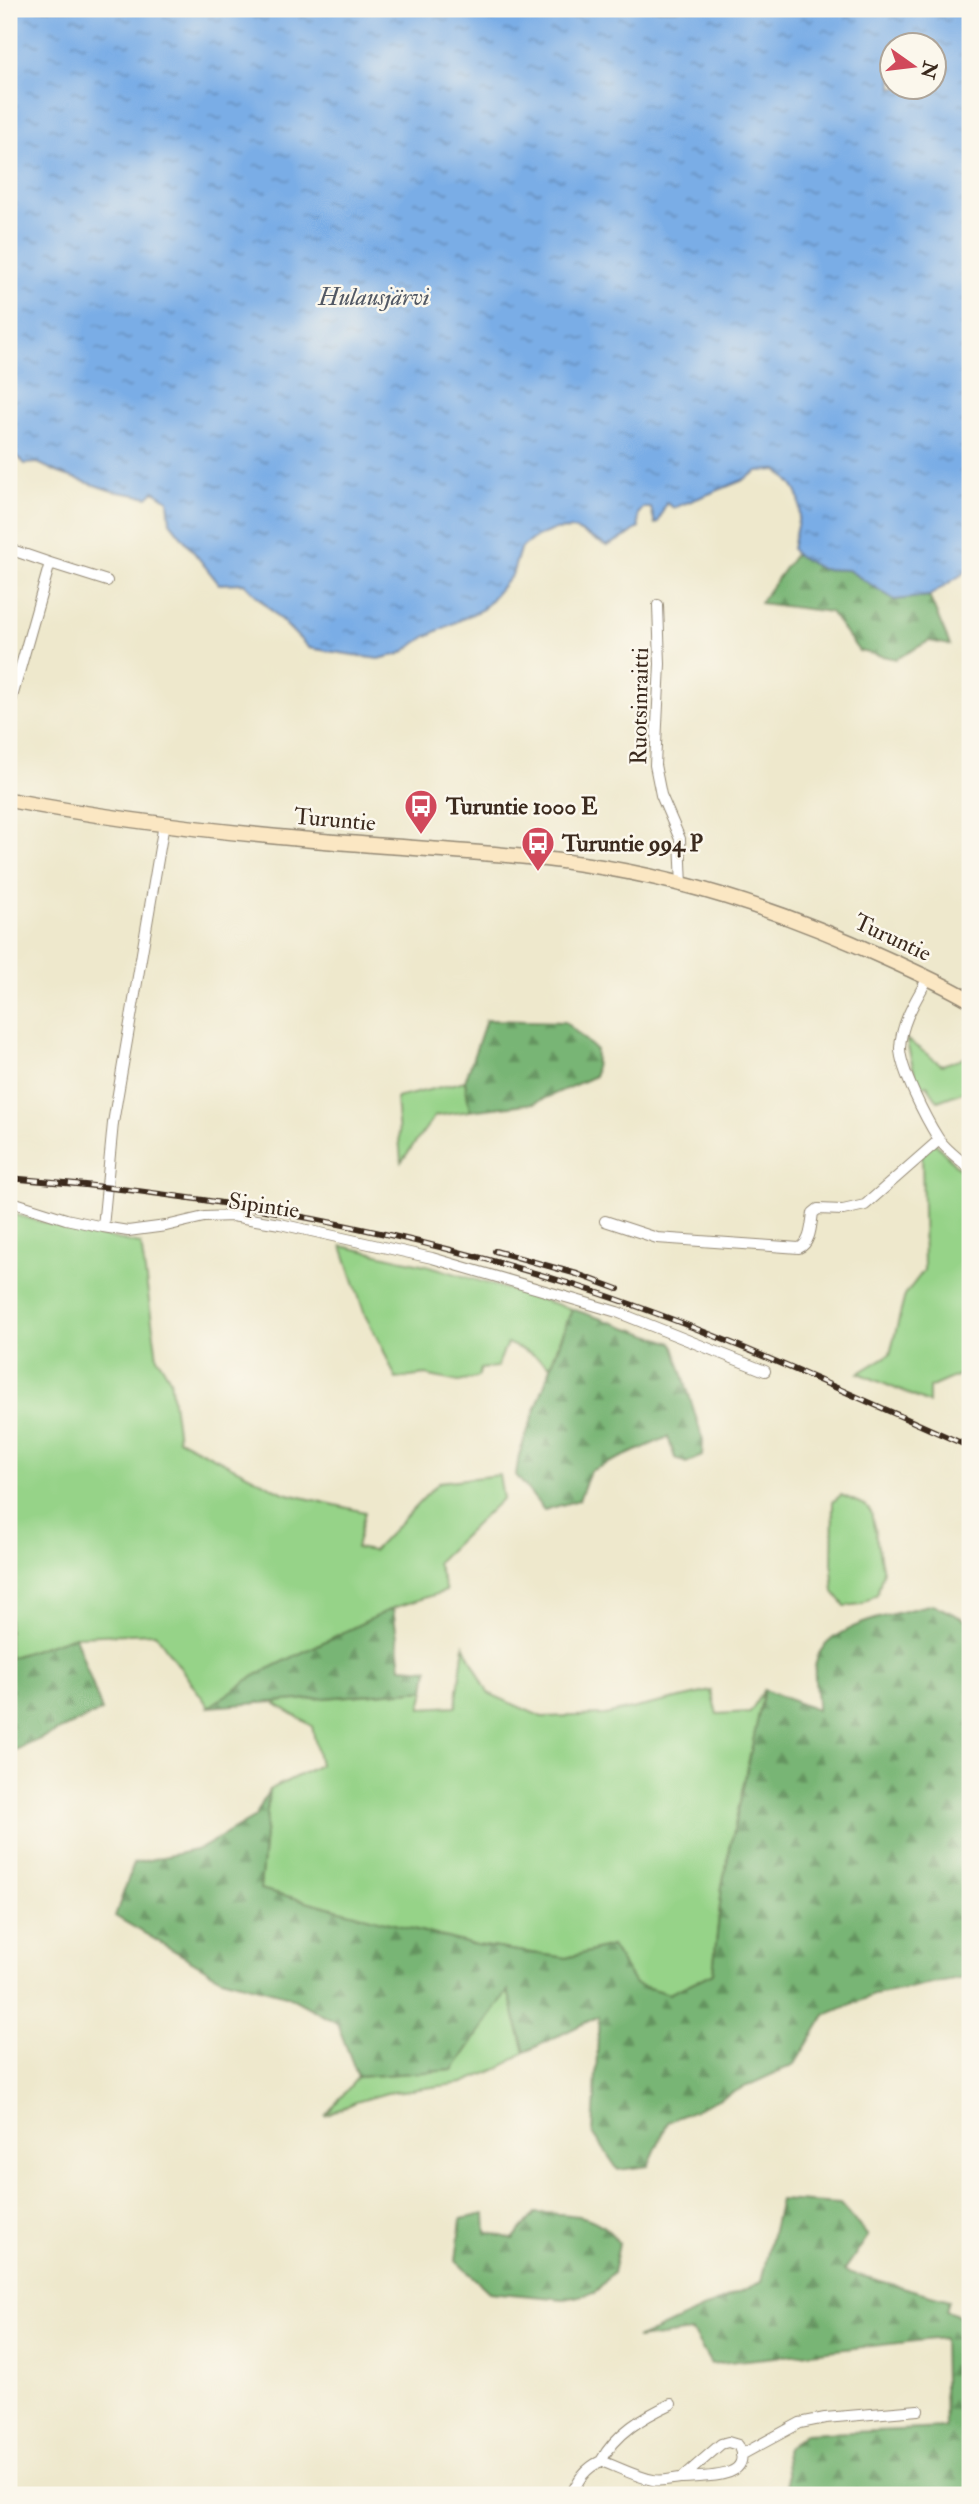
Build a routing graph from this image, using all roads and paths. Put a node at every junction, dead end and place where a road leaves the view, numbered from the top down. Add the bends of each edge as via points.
1 (9, 549) edge
2 (50, 563) junction
3 (107, 581) dead end
4 (658, 605) dead end
5 (9, 708) edge
6 (9, 800) edge
7 (164, 824) junction
8 (682, 886) junction
9 (928, 978) junction
10 (970, 1000) edge
11 (939, 1140) junction
12 (970, 1168) edge
13 (9, 1201) edge
14 (605, 1221) dead end
15 (103, 1227) junction
16 (765, 1371) dead end
17 (671, 2404) dead end
18 (918, 2410) dead end
19 (741, 2455) junction
20 (601, 2461) junction
21 (682, 2478) junction
22 (571, 2495) edge

1 - 2 street
2 - 3 street
2 - 5 street
4 - 8 street, Ruotsinraitti via 655,765 661,796 680,839
6 - 7 main road, Turuntie
7 - 8 main road, Turuntie via 583,864
7 - 15 street via 113,1124
8 - 9 main road, Turuntie via 833,934
9 - 10 main road, Turuntie
9 - 11 street via 909,1011 900,1050 904,1069
11 - 12 street
11 - 14 street via 865,1205 818,1209 808,1238 799,1248 657,1238
13 - 15 street, Sipintie
15 - 16 street, Sipintie via 128,1231 232,1216 280,1224 432,1258 617,1312
17 - 20 street via 628,2429 609,2446
18 - 19 street via 800,2423
19 - 21 street via 739,2466 731,2473
19 - 21 street via 738,2445 721,2444
20 - 21 street via 654,2481
20 - 22 street via 580,2476

